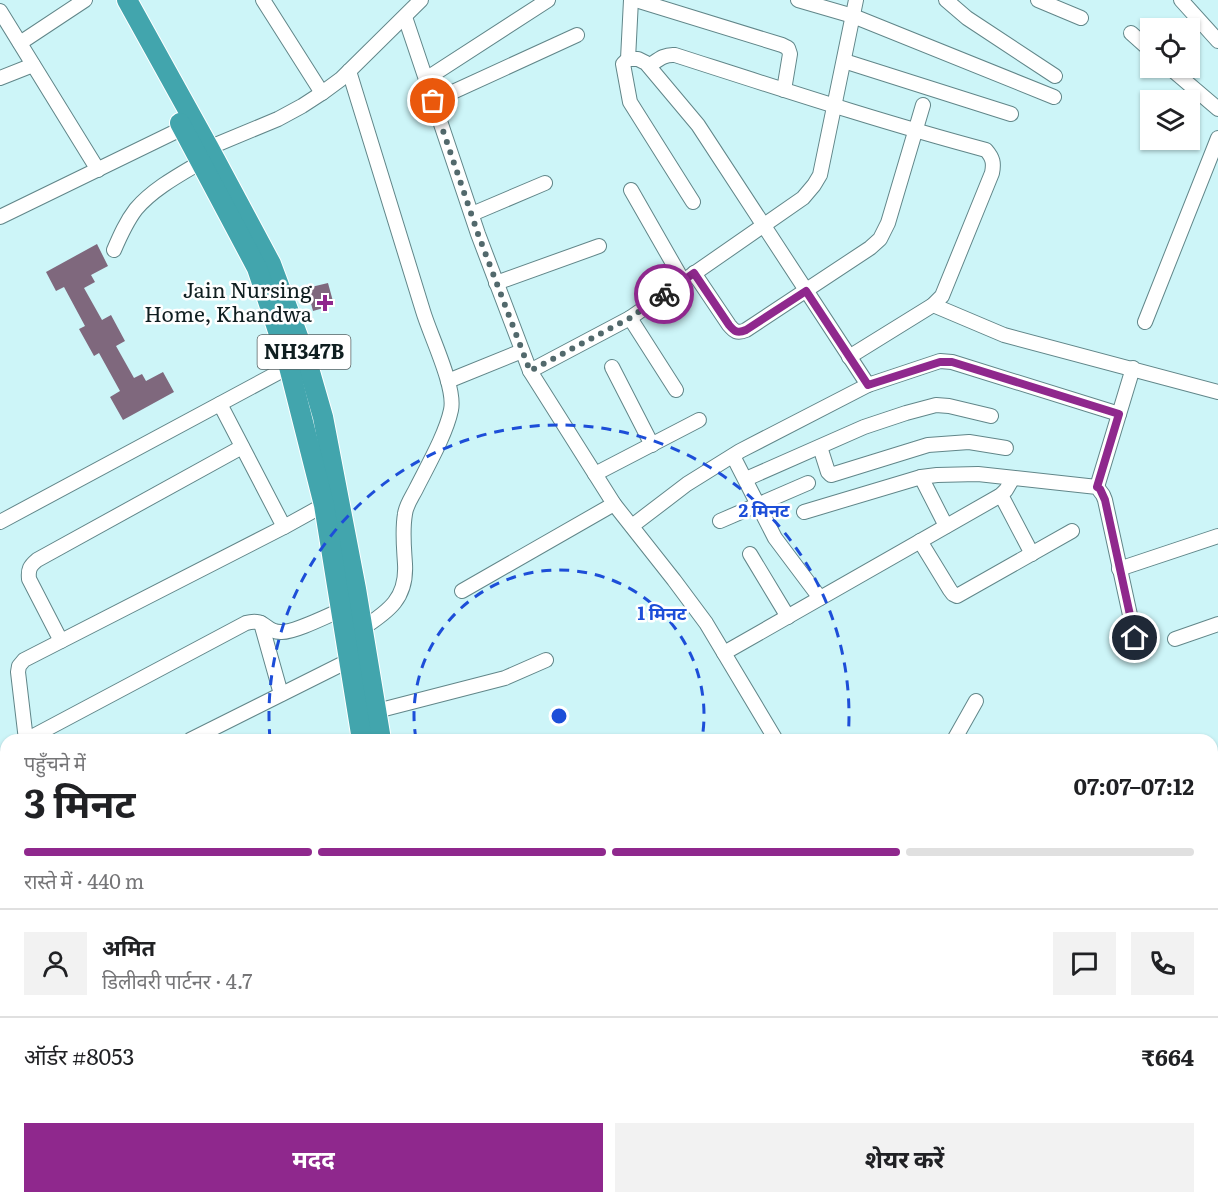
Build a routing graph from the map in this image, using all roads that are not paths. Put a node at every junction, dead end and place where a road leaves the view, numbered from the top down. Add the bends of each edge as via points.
1 (86, 0) edge
2 (111, 0) edge
3 (127, 0) edge
4 (263, 0) edge
5 (421, 0) edge
6 (548, 0) edge
7 (631, 0) edge
8 (636, 0) edge
9 (798, 0) edge
10 (856, 0) edge
11 (946, 0) edge
12 (1038, 0) edge
13 (1181, 0) edge
14 (0, 10) edge
15 (853, 16) junction
16 (405, 17) junction
17 (1081, 18) dead end
18 (1131, 33) dead end
19 (577, 35) dead end
20 (1140, 41) edge
21 (1218, 41) edge
22 (20, 43) junction
23 (628, 59) junction
24 (844, 61) junction
25 (33, 65) junction
26 (650, 66) junction
27 (349, 71) junction
28 (1055, 76) dead end
29 (0, 78) edge
30 (1181, 78) edge
31 (426, 79) junction
32 (784, 90) junction
33 (322, 93) junction
34 (1054, 97) dead end
35 (433, 101) junction
36 (923, 105) dead end
37 (834, 106) junction
38 (1218, 110) edge
39 (1011, 114) dead end
40 (183, 128) junction
41 (915, 131) junction
42 (1218, 138) edge
43 (202, 154) junction
44 (98, 170) junction
45 (545, 183) dead end
46 (631, 189) dead end
47 (693, 202) dead end
48 (471, 214) junction
49 (0, 217) edge
50 (763, 226) junction
51 (599, 246) dead end
52 (114, 250) dead end
53 (688, 277) junction
54 (496, 284) junction
55 (806, 291) junction
56 (933, 305) junction
57 (630, 318) junction
58 (1145, 322) dead end
59 (522, 351) junction
60 (849, 357) junction
61 (297, 362) junction
62 (612, 367) dead end
63 (1133, 368) junction
64 (530, 371) junction
65 (448, 381) junction
66 (868, 385) junction
67 (676, 390) dead end
68 (1218, 392) edge
69 (220, 404) junction
70 (1119, 414) junction
71 (991, 416) dead end
72 (699, 420) dead end
73 (652, 445) junction
74 (242, 447) junction
75 (820, 447) junction
76 (1006, 448) dead end
77 (733, 456) junction
78 (595, 474) junction
79 (921, 477) junction
80 (1013, 478) junction
81 (746, 479) junction
82 (808, 483) dead end
83 (1097, 487) junction
84 (1001, 495) junction
85 (331, 501) junction
86 (614, 504) junction
87 (758, 505) junction
88 (804, 512) dead end
89 (720, 521) dead end
90 (0, 522) edge
91 (632, 526) junction
92 (946, 526) junction
93 (284, 527) junction
94 (1072, 531) dead end
95 (1218, 536) edge
96 (920, 541) junction
97 (750, 554) dead end
98 (1032, 554) junction
99 (1119, 569) junction
100 (462, 591) dead end
101 (820, 598) junction
102 (341, 610) junction
103 (788, 617) junction
104 (261, 623) junction
105 (1218, 624) edge
106 (363, 628) junction
107 (1135, 638) dead end
108 (1175, 639) dead end
109 (61, 641) junction
110 (724, 653) junction
111 (358, 656) junction
112 (546, 660) dead end
113 (281, 694) junction
114 (976, 701) dead end
115 (367, 713) junction
116 (25, 734) edge
117 (37, 734) edge
118 (201, 734) edge
119 (365, 734) edge
120 (772, 734) edge
121 (957, 734) edge

1 - 22 street
2 - 40 highway, NH347B
3 - 43 highway, NH347B
4 - 33 street
5 - 16 street
6 - 31 street
7 - 23 street
8 - 32 street via 788,48
9 - 15 street
10 - 15 street
11 - 28 street
12 - 17 street
13 - 21 street
14 - 22 street
15 - 24 street
15 - 34 street
16 - 27 street
16 - 31 street
18 - 20 street
19 - 35 street
22 - 25 street
23 - 26 street via 642,60
23 - 47 street via 623,64 630,102
24 - 37 street
24 - 39 street
25 - 29 street
25 - 44 street
26 - 32 street via 670,54
26 - 50 street via 698,126
27 - 33 street
27 - 65 street
30 - 38 street
31 - 35 street
32 - 37 street
33 - 43 street via 278,119
35 - 48 street
36 - 41 street
37 - 41 street
37 - 50 street via 820,175 803,198
40 - 43 highway, NH347B
40 - 44 street
41 - 55 street via 880,239
41 - 56 street via 986,150 994,163 942,296
42 - 58 street
43 - 52 street via 137,208
43 - 61 highway, NH347B via 257,268 269,280
44 - 49 street
45 - 48 street
46 - 53 street
48 - 54 street
50 - 53 street
50 - 55 street
51 - 54 street
53 - 55 street via 734,331 740,333
53 - 57 street
54 - 59 street
55 - 60 street
56 - 60 street
56 - 63 street via 1004,335
57 - 64 street
57 - 67 street
59 - 64 street
59 - 65 street
60 - 66 street
61 - 69 street
61 - 85 highway, NH347B
62 - 73 street
63 - 68 street
63 - 70 street
64 - 78 street
65 - 106 street via 452,409 406,510 402,528 403,590 384,614
66 - 70 street via 940,362 952,362
66 - 77 street
69 - 74 street
69 - 90 street
70 - 83 street
71 - 75 street via 936,405 864,427
72 - 73 street
73 - 78 street
74 - 93 street
74 - 109 street via 31,566 29,579
75 - 76 street via 831,475 928,445 969,442
75 - 81 street
77 - 81 street
77 - 91 street via 687,484
78 - 86 street
79 - 80 street via 978,474
79 - 88 street
79 - 92 street
80 - 83 street
80 - 84 street
81 - 87 street
82 - 87 street
83 - 99 street via 1105,500
84 - 92 street
84 - 98 street
85 - 93 street
85 - 102 highway, NH347B
85 - 106 highway, NH347B
86 - 91 street
86 - 100 street
87 - 89 street
87 - 101 street via 775,538
91 - 110 street via 706,623
92 - 96 street
93 - 109 street
94 - 98 street
95 - 99 street
96 - 98 street via 957,596
96 - 101 street
97 - 103 street
99 - 107 street
101 - 103 street
102 - 104 street via 290,631 272,630
102 - 111 highway, NH347B
103 - 110 street
104 - 113 street
104 - 117 street via 246,623
105 - 108 street
106 - 111 highway, NH347B
109 - 116 street via 19,666
110 - 120 street
111 - 113 street
111 - 115 highway, NH347B
112 - 115 street via 505,678
113 - 118 street
114 - 121 street
115 - 119 highway, NH347B

